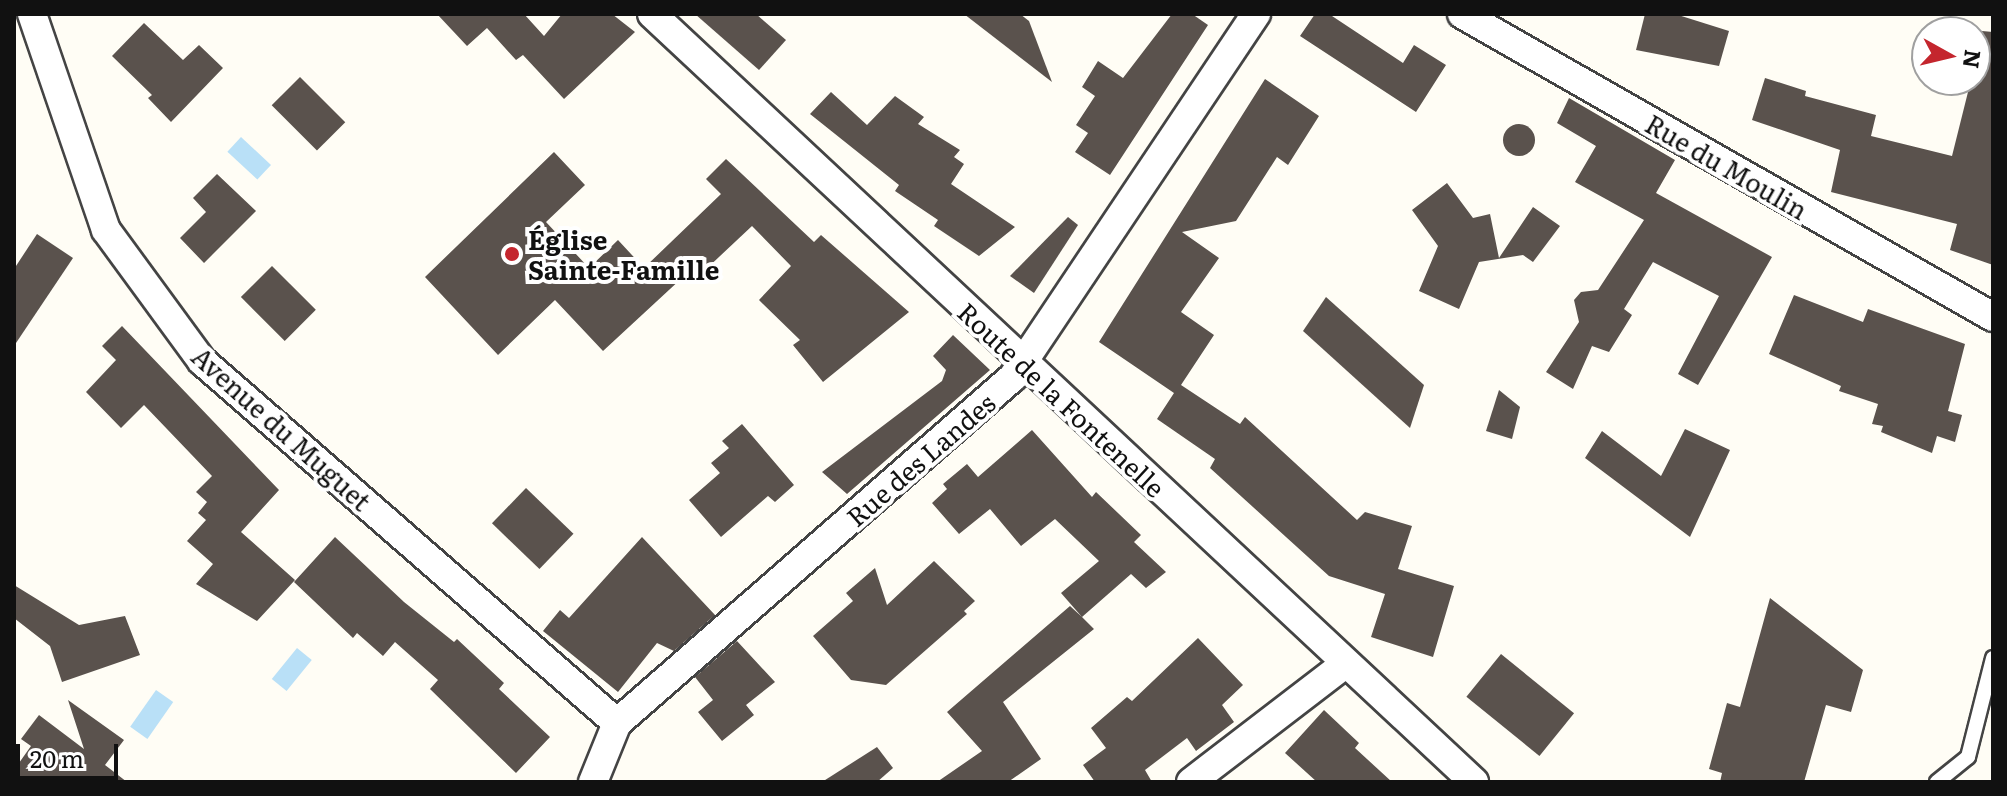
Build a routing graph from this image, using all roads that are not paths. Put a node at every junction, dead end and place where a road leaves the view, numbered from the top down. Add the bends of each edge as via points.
1 (32, 14) edge
2 (652, 14) edge
3 (1256, 14) edge
4 (1462, 14) edge
5 (1993, 317) edge
6 (1023, 364) junction
7 (1993, 658) edge
8 (1346, 663) junction
9 (617, 723) junction
10 (593, 782) edge
11 (1191, 782) edge
12 (1474, 782) edge
13 (1937, 782) edge

1 - 9 street, Avenue du Muguet via 106,230 202,361
2 - 6 street, Route de la Fontenelle
3 - 6 street, Rue des Landes
4 - 5 street, Rue du Moulin
6 - 8 street, Route de la Fontenelle
6 - 9 street, Rue des Landes
7 - 13 lane via 1968,757
8 - 11 street
8 - 12 street, Route de la Fontenelle
9 - 10 street, Rue des Landes

